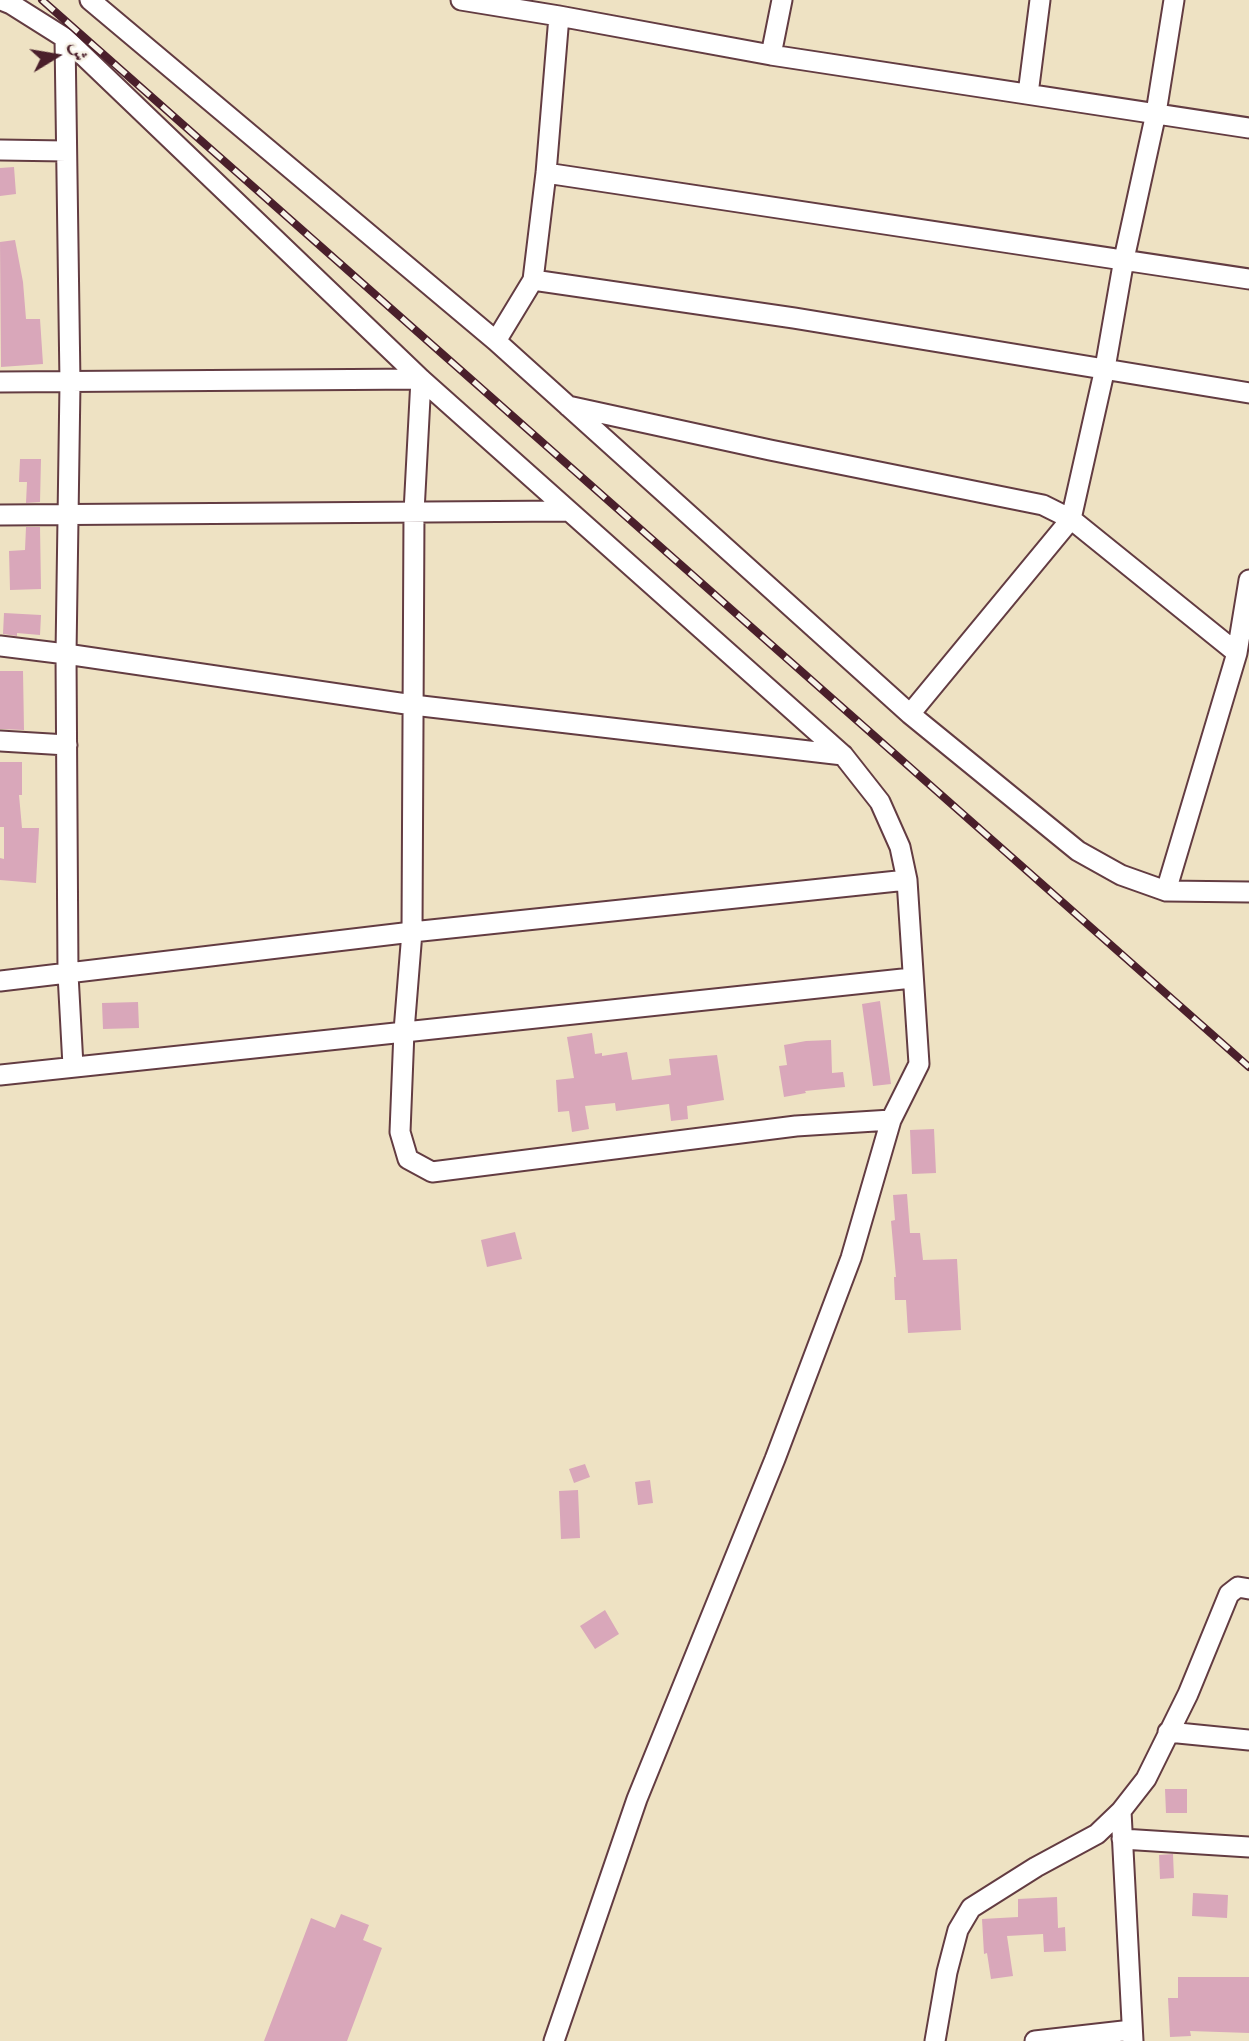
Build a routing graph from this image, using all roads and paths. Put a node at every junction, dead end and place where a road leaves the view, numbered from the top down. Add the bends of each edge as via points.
1 (1, 0) edge
2 (90, 0) edge
3 (461, 0) edge
4 (782, 0) edge
5 (1040, 0) edge
6 (1174, 0) edge
7 (559, 16) junction
8 (65, 38) junction
9 (771, 55) junction
10 (1028, 94) junction
11 (1156, 113) junction
12 (1249, 128) edge
13 (0, 150) edge
14 (66, 151) junction
15 (546, 173) junction
16 (1124, 259) junction
17 (1249, 279) edge
18 (533, 280) junction
19 (496, 341) junction
20 (1105, 368) junction
21 (421, 379) junction
22 (0, 382) edge
23 (70, 383) junction
24 (1249, 393) edge
25 (567, 406) junction
26 (568, 511) junction
27 (414, 512) junction
28 (0, 515) edge
29 (68, 516) junction
30 (1071, 519) junction
31 (1249, 580) edge
32 (0, 646) edge
33 (1237, 653) junction
34 (66, 654) junction
35 (413, 705) junction
36 (910, 714) junction
37 (0, 741) edge
38 (66, 745) junction
39 (843, 755) junction
40 (907, 880) junction
41 (1167, 891) junction
42 (1249, 892) edge
43 (412, 932) junction
44 (68, 974) junction
45 (912, 978) junction
46 (0, 981) edge
47 (404, 1031) junction
48 (73, 1066) junction
49 (0, 1075) edge
50 (891, 1120) junction
51 (1249, 1589) edge
52 (1168, 1732) junction
53 (1249, 1740) edge
54 (1121, 1811) junction
55 (1122, 1839) junction
56 (1249, 1847) edge
57 (1132, 2035) edge
58 (554, 2041) edge
59 (935, 2041) edge
60 (1035, 2041) edge

1 - 8 street
2 - 19 street
3 - 7 street
4 - 9 street
5 - 10 street
6 - 11 street
7 - 9 street
7 - 15 street
8 - 14 street
8 - 21 street
9 - 10 street
10 - 11 street
11 - 12 street
11 - 16 street
13 - 14 street
14 - 23 street
15 - 16 street
15 - 18 street
16 - 17 street
16 - 20 street
18 - 19 street
18 - 20 street
19 - 25 street
20 - 24 street
20 - 30 street
21 - 23 street
21 - 26 street
21 - 27 street
22 - 23 street
23 - 29 street
25 - 30 street via 1043,505
25 - 36 street
26 - 27 street
26 - 39 street
27 - 29 street
27 - 35 street
28 - 29 street
29 - 34 street
30 - 33 street
30 - 36 street
31 - 33 street
32 - 34 street
33 - 41 street
34 - 35 street
34 - 38 street
35 - 39 street
35 - 43 street
36 - 41 street via 1079,851 1121,874
37 - 38 street
38 - 44 street
39 - 40 street via 880,802 900,847
40 - 43 street
40 - 45 street
41 - 42 street
43 - 44 street
43 - 47 street
44 - 46 street
44 - 48 street
45 - 47 street
45 - 50 street via 919,1064
47 - 48 street
47 - 50 street via 400,1132 408,1159 432,1172 796,1126
48 - 49 street
50 - 58 street via 851,1258 637,1799
51 - 52 street via 1238,1587 1229,1594
52 - 53 street
52 - 54 street via 1146,1779
54 - 55 street
54 - 59 street via 1097,1834 971,1908 958,1930
55 - 56 street
55 - 57 street
57 - 60 street

